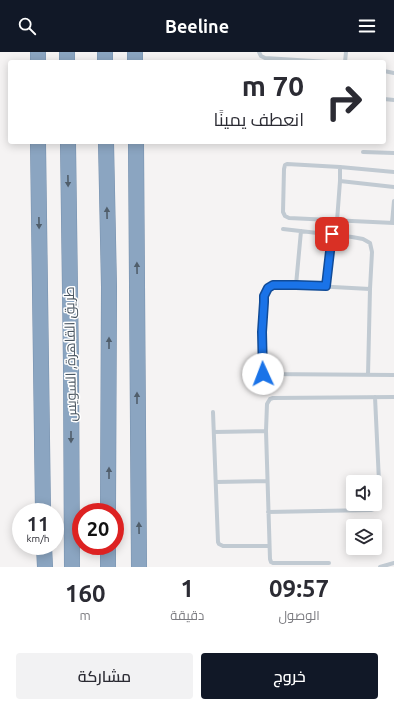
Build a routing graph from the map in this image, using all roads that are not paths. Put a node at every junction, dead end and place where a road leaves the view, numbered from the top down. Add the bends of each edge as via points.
1 (259, 52) edge
2 (297, 60) edge
3 (38, 144) edge
4 (68, 144) edge
5 (106, 144) edge
6 (136, 144) edge
7 (363, 152) dead end
8 (394, 153) edge
9 (340, 167) junction
10 (394, 172) edge
11 (340, 181) junction
12 (394, 187) edge
13 (394, 201) edge
14 (337, 220) junction
15 (393, 223) edge
16 (283, 229) dead end
17 (301, 231) junction
18 (332, 234) junction
19 (296, 285) junction
20 (326, 286) junction
21 (370, 290) junction
22 (368, 375) junction
23 (394, 375) edge
24 (375, 397) junction
25 (394, 397) edge
26 (213, 412) dead end
27 (266, 431) junction
28 (214, 432) junction
29 (267, 481) junction
30 (216, 482) junction
31 (43, 503) edge
32 (108, 503) edge
33 (268, 512) junction
34 (269, 546) junction
35 (44, 555) edge
36 (108, 555) edge
37 (329, 563) dead end
38 (394, 563) edge
39 (44, 567) edge
40 (72, 567) edge
41 (108, 567) edge
42 (139, 567) edge
43 (383, 567) edge

1 - 2 lane via 265,58
3 -> 31 highway
4 -> 40 highway, طريق القاهرة, السويس
32 -> 5 highway via 109,287
42 -> 6 highway
7 - 8 lane
9 - 10 lane
9 - 11 lane
9 - 14 lane via 287,164 284,169 285,216
11 - 12 lane
11 - 14 lane
13 - 15 lane
14 - 15 lane
16 - 17 lane
17 - 18 lane
17 - 19 lane
18 - 20 lane
18 - 21 lane via 363,239 370,243
19 - 20 lane
19 - 22 lane via 273,285 264,296 263,374
20 - 21 lane
21 - 22 lane
22 - 23 lane
24 - 25 lane
24 - 27 lane via 273,398 267,404
24 - 33 lane via 380,503 378,507 371,510
26 - 28 lane
27 - 28 lane
27 - 29 lane
28 - 30 lane
29 - 30 lane
29 - 33 lane
30 - 34 lane via 219,544
33 - 34 lane
34 - 37 lane via 270,559 273,563
35 - 39 highway
36 - 41 highway
38 - 43 lane

